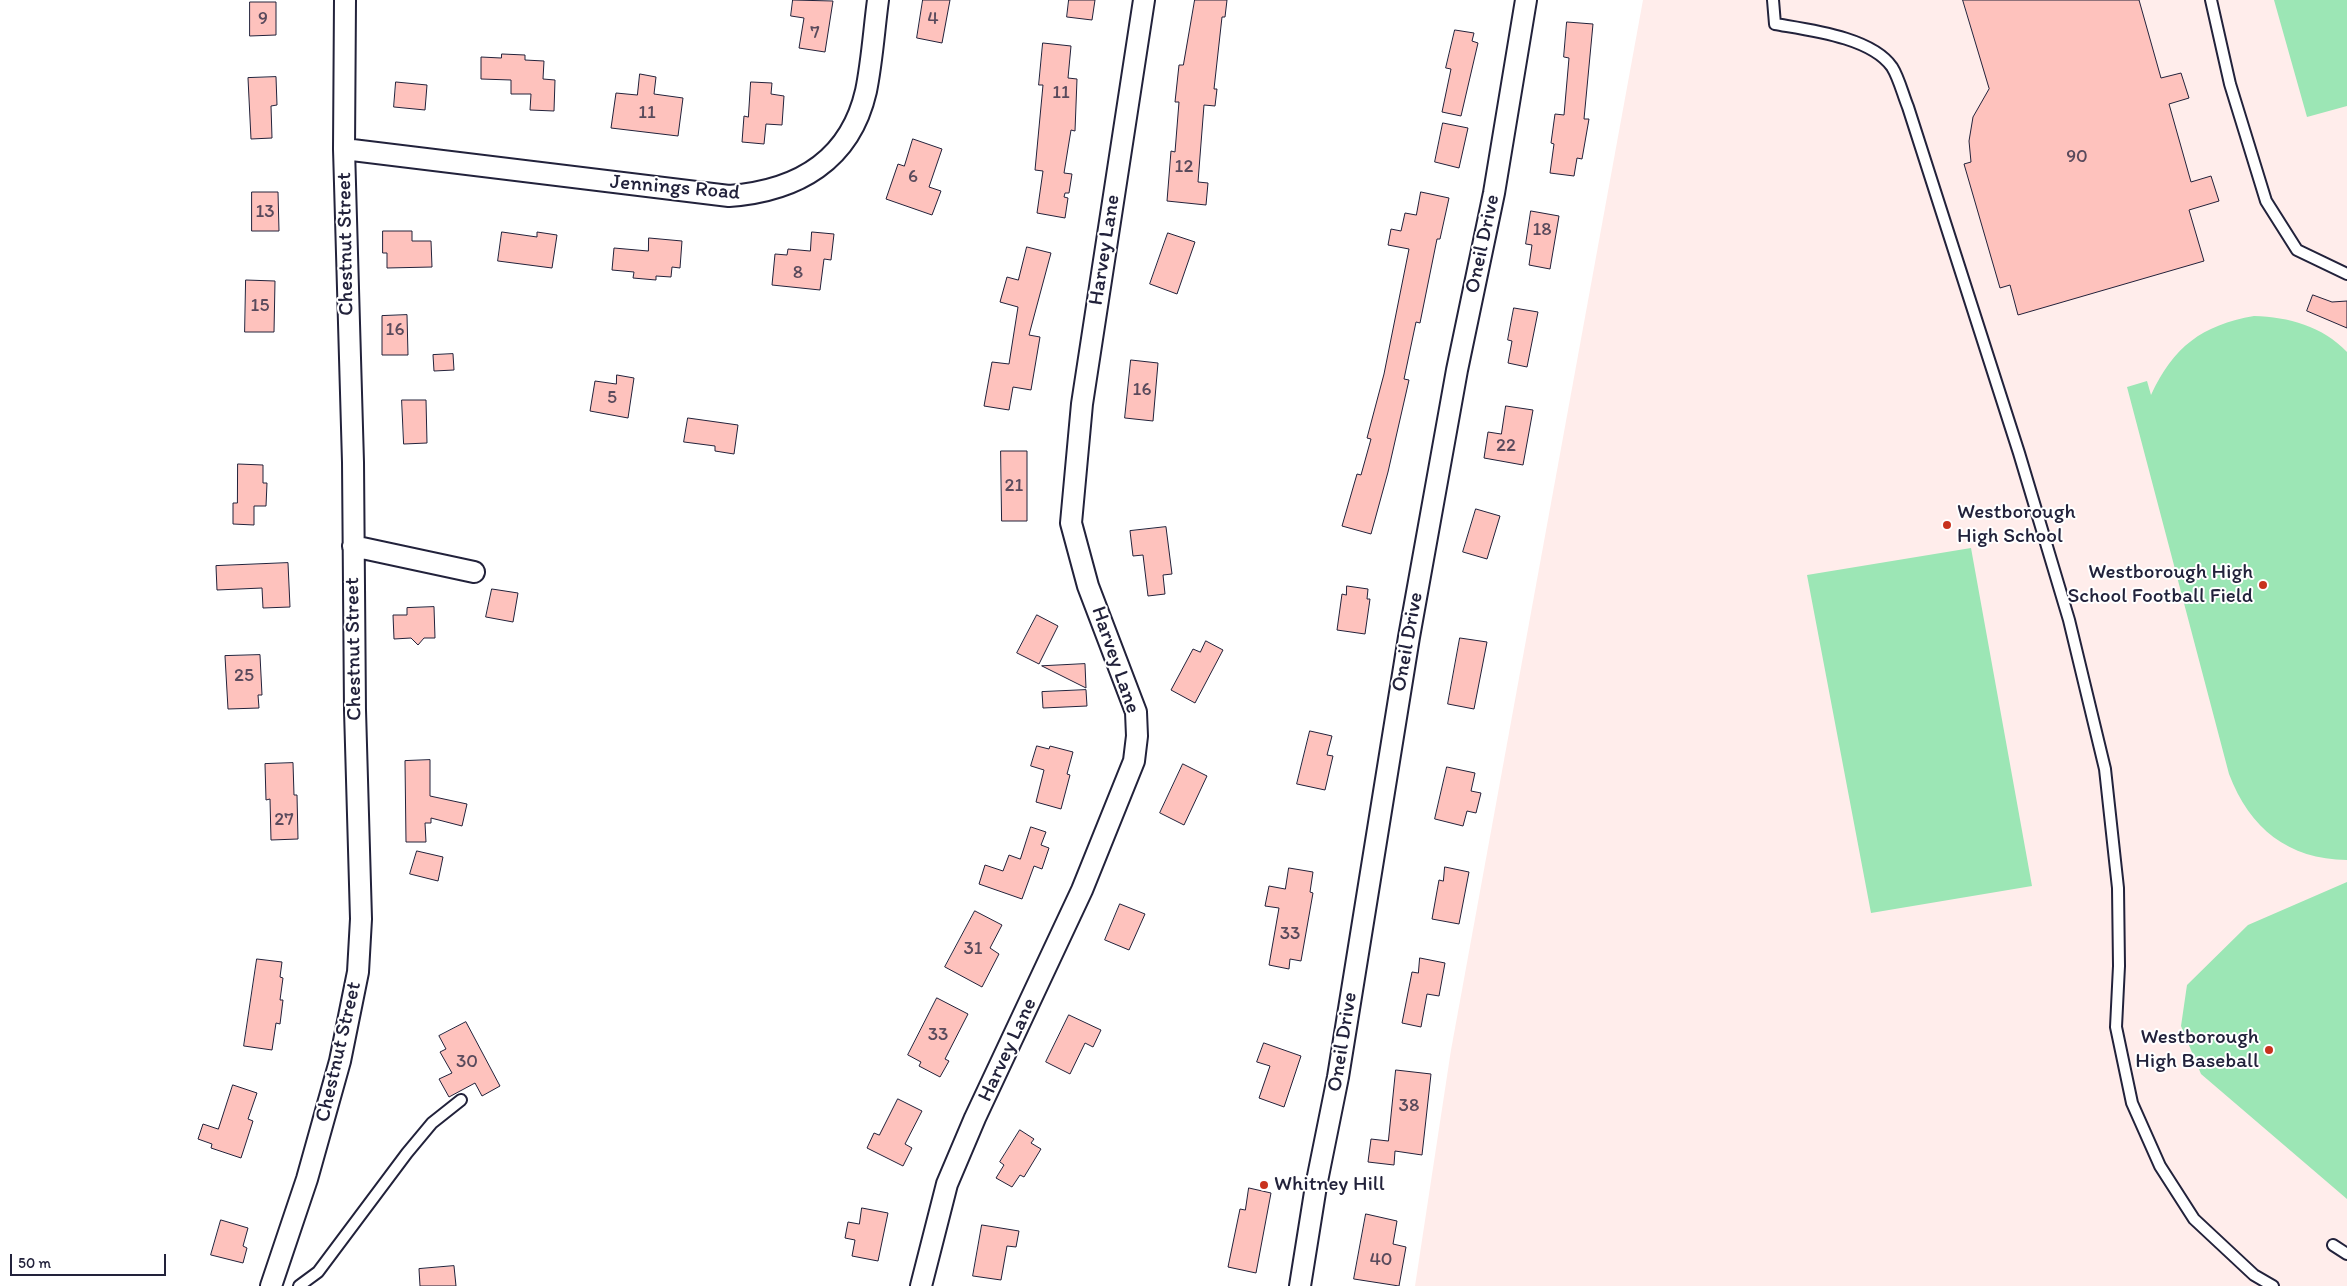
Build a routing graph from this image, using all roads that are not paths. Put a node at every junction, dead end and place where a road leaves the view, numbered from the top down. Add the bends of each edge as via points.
1 (345, 0) edge
2 (878, 0) edge
3 (1144, 0) edge
4 (1526, 0) edge
5 (1773, 0) edge
6 (2211, 0) edge
7 (344, 149) junction
8 (2347, 274) edge
9 (354, 546) junction
10 (474, 572) dead end
11 (461, 1100) dead end
12 (2333, 1246) dead end
13 (2347, 1254) edge
14 (271, 1286) edge
15 (299, 1286) edge
16 (921, 1286) edge
17 (1300, 1286) edge
18 (2273, 1286) edge

1 - 7 street, Chestnut Street
2 - 7 street, Jennings Road via 866,91 845,140 820,167 773,189 729,196
3 - 16 street, Harvey Lane via 1082,404 1071,523 1088,586 1136,712 1134,761 1082,890 947,1184
4 - 17 street, Oneil Drive via 1494,193 1456,370 1409,637 1338,1077
5 - 18 lane via 1775,24 1826,33 1865,45 1892,67 1908,107 2061,592 2105,769 2118,888 2116,1028 2132,1103 2160,1166 2194,1218 2254,1275
6 - 8 lane via 2230,84 2266,201 2296,250
7 - 9 street, Chestnut Street
9 - 10 street
9 - 14 street, Chestnut Street via 361,918 358,972 328,1109
11 - 15 lane via 432,1123 318,1272
12 - 13 lane

